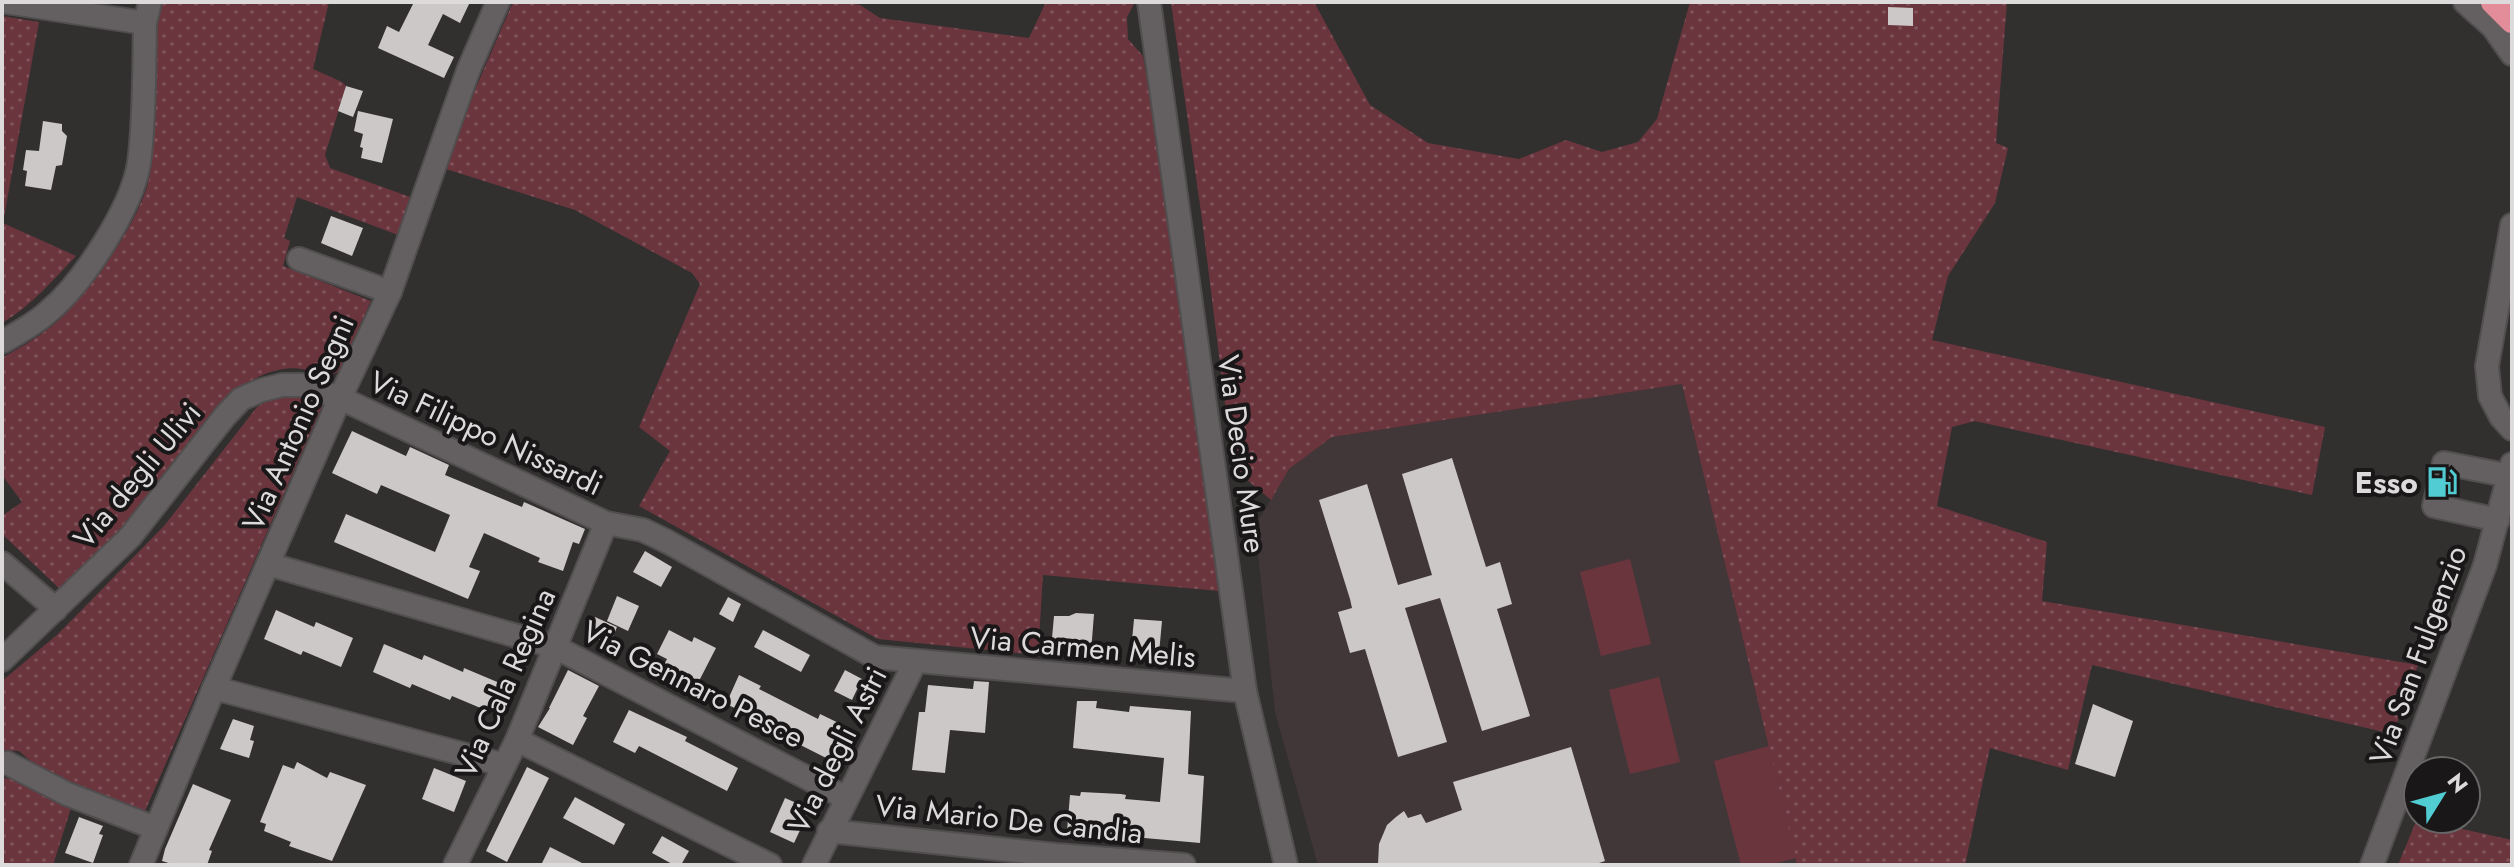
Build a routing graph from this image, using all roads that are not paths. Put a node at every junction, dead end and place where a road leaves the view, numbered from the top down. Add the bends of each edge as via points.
1 (6, 2) edge
2 (498, 2) edge
3 (1149, 2) edge
4 (2465, 2) edge
5 (2493, 2) edge
6 (148, 12) edge
7 (2512, 21) edge
8 (2512, 54) edge
9 (2512, 225) edge
10 (299, 259) dead end
11 (390, 292) junction
12 (2, 342) edge
13 (340, 398) junction
14 (2512, 429) edge
15 (2511, 470) edge
16 (2498, 520) junction
17 (606, 523) junction
18 (2, 563) edge
19 (268, 564) junction
20 (56, 609) junction
21 (555, 647) junction
22 (2, 660) edge
23 (915, 662) junction
24 (214, 688) junction
25 (1245, 691) junction
26 (517, 740) junction
27 (7, 763) dead end
28 (504, 765) junction
29 (846, 798) junction
30 (155, 828) junction
31 (829, 831) junction
32 (141, 865) edge
33 (455, 865) edge
34 (770, 865) edge
35 (814, 865) edge
36 (1184, 865) edge
37 (1286, 865) edge
38 (2372, 865) edge

1 - 6 street
2 - 11 street, Via Antonio Segni via 468,71
3 - 25 street, Via Decio Mure
4 - 8 street via 2493,27
5 - 7 highway
6 - 12 street via 139,163 130,197 73,286 49,312
9 - 14 street via 2487,366 2490,396
10 - 11 street
11 - 13 street, Via Antonio Segni
13 - 17 street, Via Filippo Nissardi
13 - 19 street, Via Antonio Segni
13 - 20 street, Via degli Ulivi via 302,385 282,385 241,399 130,537
15 - 16 street, Via San Fulgenzio
15 - 16 street via 2444,463 2434,506
16 - 38 street, Via San Fulgenzio
17 - 21 street, Via Cala Regina
17 - 23 street, Via Filippo Nissardi via 643,530 668,542 875,657
18 - 20 street
19 - 21 street, Via Gennaro Pesce
19 - 24 street, Via Antonio Segni
20 - 22 street, Via degli Ulivi
21 - 26 street, Via Cala Regina
21 - 29 street, Via Gennaro Pesce
23 - 25 street, Via Carmen Melis
23 - 29 street, Via degli Astri
24 - 28 street
24 - 30 street, Via Antonio Segni
25 - 37 street, Via Decio Mure
26 - 28 street, Via Cala Regina
26 - 34 street
27 - 30 street via 67,794
28 - 33 street, Via Cala Regina
29 - 31 street, Via degli Astri
30 - 32 street, Via Antonio Segni
31 - 35 street, Via degli Astri
31 - 36 street, Via Mario De Candia

